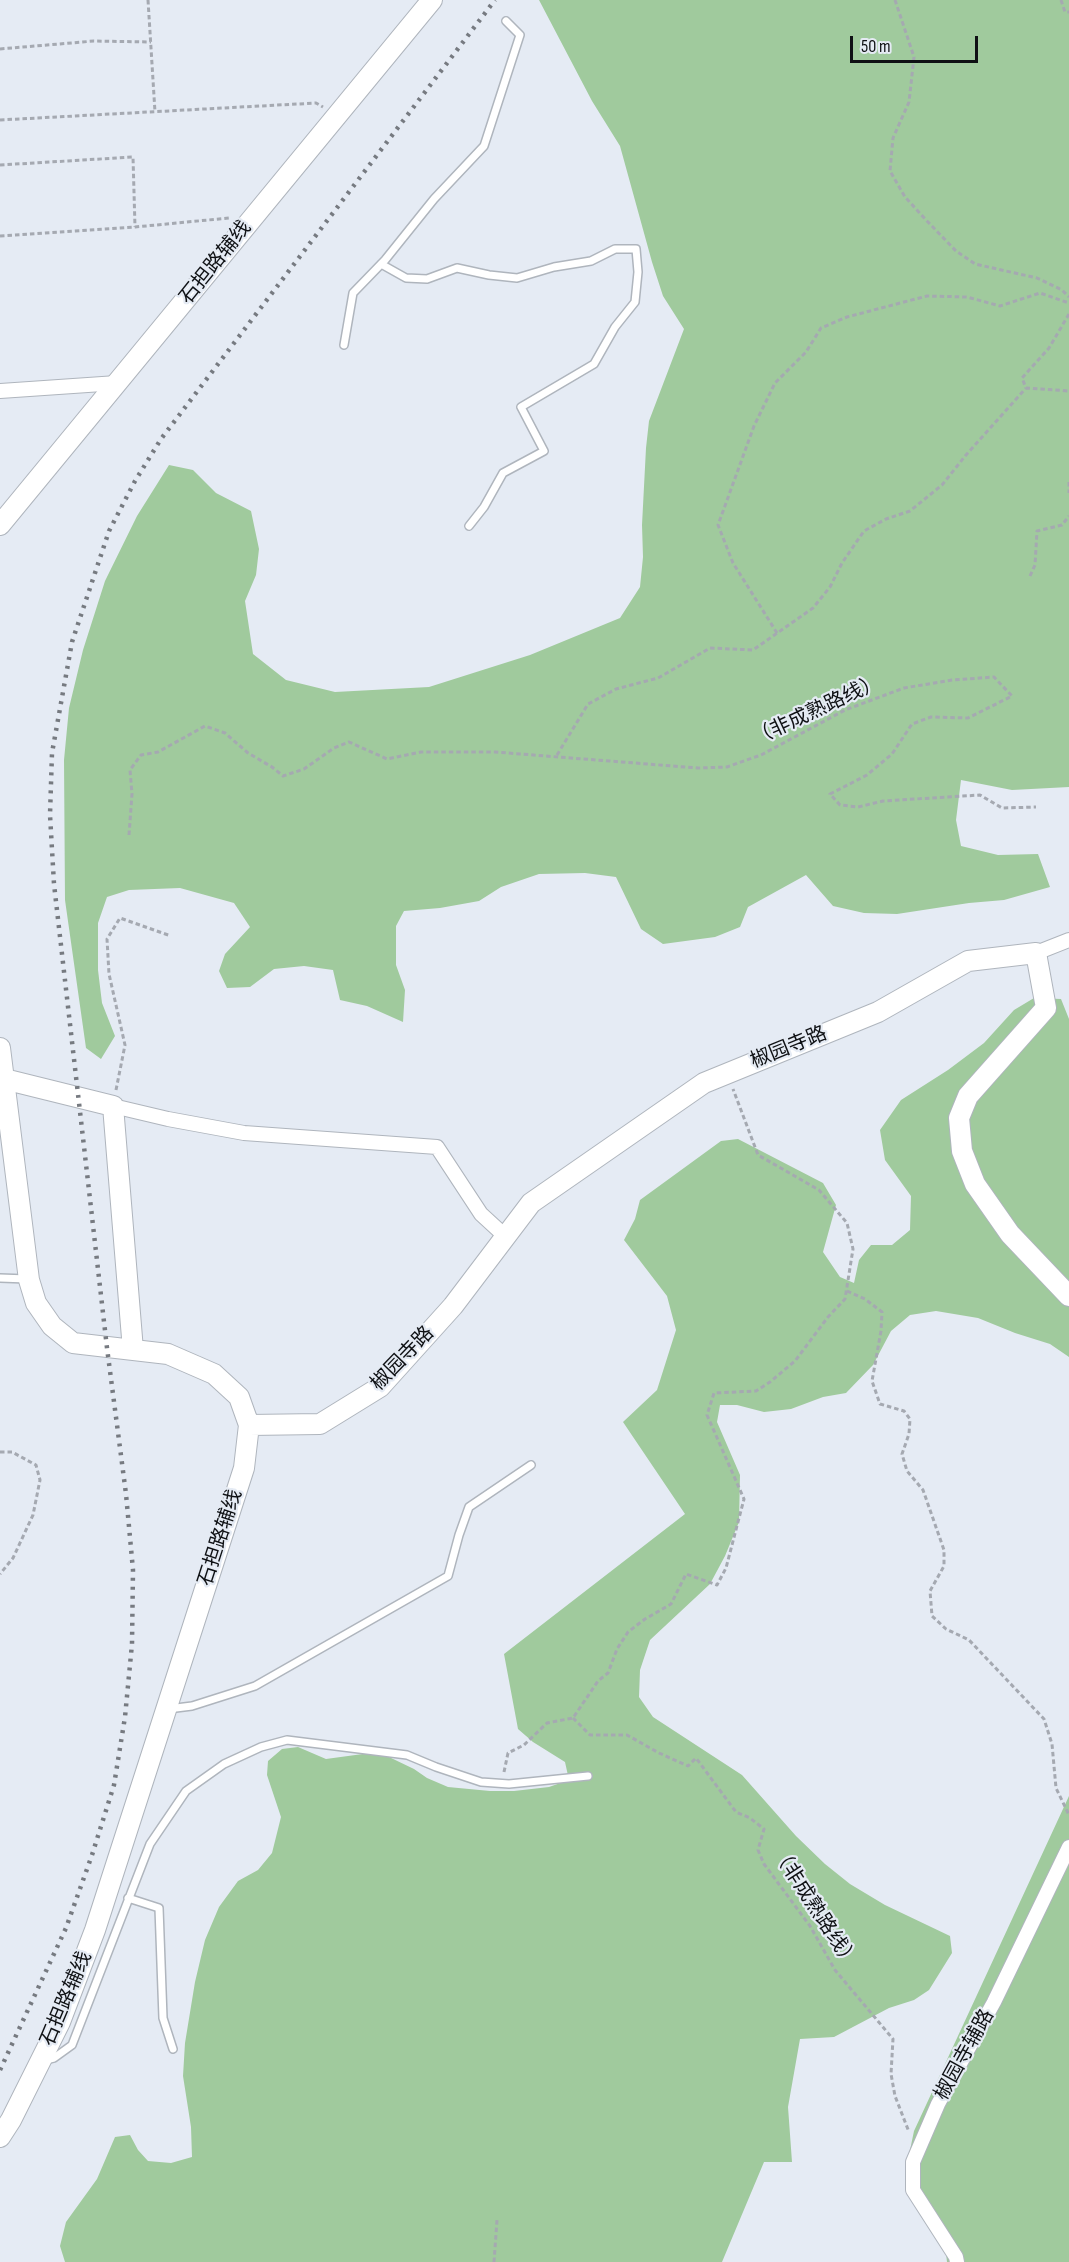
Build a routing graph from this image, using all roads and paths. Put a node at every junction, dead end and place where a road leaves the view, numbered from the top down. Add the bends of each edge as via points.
1 (148, 0) edge
2 (432, 0) edge
3 (895, 0) edge
4 (1061, 0) edge
5 (1069, 12) edge
6 (507, 21) dead end
7 (151, 42) junction
8 (0, 49) edge
9 (154, 112) junction
10 (337, 115) junction
11 (0, 120) edge
12 (0, 165) edge
13 (255, 215) junction
14 (135, 227) junction
15 (0, 236) edge
16 (381, 264) junction
17 (1069, 297) edge
18 (1069, 303) edge
19 (1069, 314) edge
20 (344, 345) dead end
21 (117, 383) junction
22 (1026, 388) junction
23 (1069, 390) edge
24 (0, 391) edge
25 (1069, 482) edge
26 (1069, 494) edge
27 (1069, 516) edge
28 (0, 525) edge
29 (469, 526) dead end
30 (1030, 576) dead end
31 (777, 633) junction
32 (557, 755) junction
33 (1036, 807) dead end
34 (129, 836) dead end
35 (171, 936) dead end
36 (1069, 940) edge
37 (1036, 953) junction
38 (0, 1048) edge
39 (728, 1073) junction
40 (4, 1079) junction
41 (113, 1106) junction
42 (506, 1237) junction
43 (0, 1278) edge
44 (29, 1280) junction
45 (846, 1291) junction
46 (1069, 1296) edge
47 (133, 1350) junction
48 (249, 1425) junction
49 (0, 1452) edge
50 (531, 1465) dead end
51 (0, 1574) edge
52 (166, 1710) junction
53 (573, 1718) junction
54 (588, 1776) dead end
55 (501, 1783) junction
56 (1069, 1815) edge
57 (1069, 1847) edge
58 (128, 1898) junction
59 (173, 2049) dead end
60 (40, 2062) junction
61 (0, 2137) edge
62 (918, 2150) junction
63 (497, 2220) dead end
64 (494, 2262) edge
65 (957, 2262) edge

1 - 7 path
2 - 10 main road, 石担路辅线
3 - 17 path via 914,57 909,102 893,138 890,171 905,197 956,251 975,264 1037,278
4 - 5 path via 1065,12
6 - 16 lane via 520,34 484,146
7 - 8 path via 94,41
7 - 9 path
9 - 10 path via 316,103
9 - 11 path
10 - 13 main road, 石担路辅线
12 - 14 path via 133,157
13 - 14 path
13 - 21 main road, 石担路辅线
14 - 15 path
16 - 20 lane via 353,293
16 - 29 lane via 406,278 427,279 457,268 517,278 591,261 615,249 636,249 634,302 594,364 521,407 544,451 503,473
18 - 31 path via 1040,293 1000,306 967,297 927,296 847,317 821,328 806,352 775,383 754,426 718,525 733,563
19 - 22 path via 1049,348 1022,378
21 - 24 street
21 - 28 main road, 石担路辅线
22 - 23 path
22 - 31 path via 942,485 910,511 864,531 813,608
25 - 26 path
27 - 30 path via 1062,525 1037,531 1035,565
31 - 32 path via 753,650 710,648 658,678 616,689 588,704
32 - 33 path, （非成熟路线） via 698,768 727,767 771,750 845,710 904,688 994,677 1012,696 968,718 931,717 912,724 892,754 867,775 830,794 840,805 858,807 883,801 980,795 1002,808
32 - 34 path, （非成熟路线） via 457,751 421,752 387,759 349,742 304,769 283,776 225,733 205,726 158,752 141,755 130,770
35 - 41 path via 120,918 107,939 109,974 125,1045
36 - 37 street
37 - 39 main road, 椒园寺路 via 968,961 878,1012
37 - 46 main road via 1046,1008 968,1096 959,1119 962,1151 975,1184 1010,1234
38 - 40 main road, 石担路辅线
39 - 42 main road, 椒园寺路 via 704,1083 531,1203
39 - 45 path via 758,1155 819,1190 847,1223 853,1249
40 - 41 main road
40 - 44 main road, 石担路辅线
41 - 42 street via 244,1133 437,1147 481,1214
41 - 47 main road
42 - 48 main road, 椒园寺路 via 453,1306 380,1387 320,1424
43 - 44 lane
44 - 47 main road, 石担路辅线 via 36,1303 52,1326 73,1343
45 - 53 path via 845,1299 795,1360 770,1382 756,1390 714,1394 707,1415 744,1499 726,1568 717,1585 686,1574 671,1604 628,1632 608,1673
45 - 56 path via 882,1312 872,1381 880,1404 904,1411 910,1419 902,1454 907,1471 923,1490 944,1550 944,1566 930,1591 932,1616 946,1629 969,1640 1044,1719 1052,1744 1056,1788
47 - 48 main road, 石担路辅线 via 168,1354 214,1374 239,1396
48 - 52 main road, 石担路辅线 via 244,1468
49 - 51 path via 12,1452 36,1465 39,1480 33,1515 13,1558
50 - 52 lane via 469,1507 448,1576 255,1686
52 - 60 main road, 石担路辅线 via 95,1930 60,2022
53 - 55 path via 547,1723 524,1745 508,1753
53 - 62 path, （非成熟路线） via 590,1735 627,1735 688,1766 696,1758 736,1812 764,1829 758,1850 764,1864 810,1926 835,1970 893,2039 891,2074 895,2096
54 - 55 lane
55 - 58 lane via 482,1782 407,1755 287,1740 261,1747 224,1764 186,1791 150,1844
57 - 62 street, 椒园寺辅路
58 - 59 lane via 159,1908 163,2018
58 - 60 lane via 72,2045 54,2058
60 - 61 main road, 石担路辅线
62 - 65 street, 椒园寺辅路 via 913,2162 913,2190
63 - 64 path

